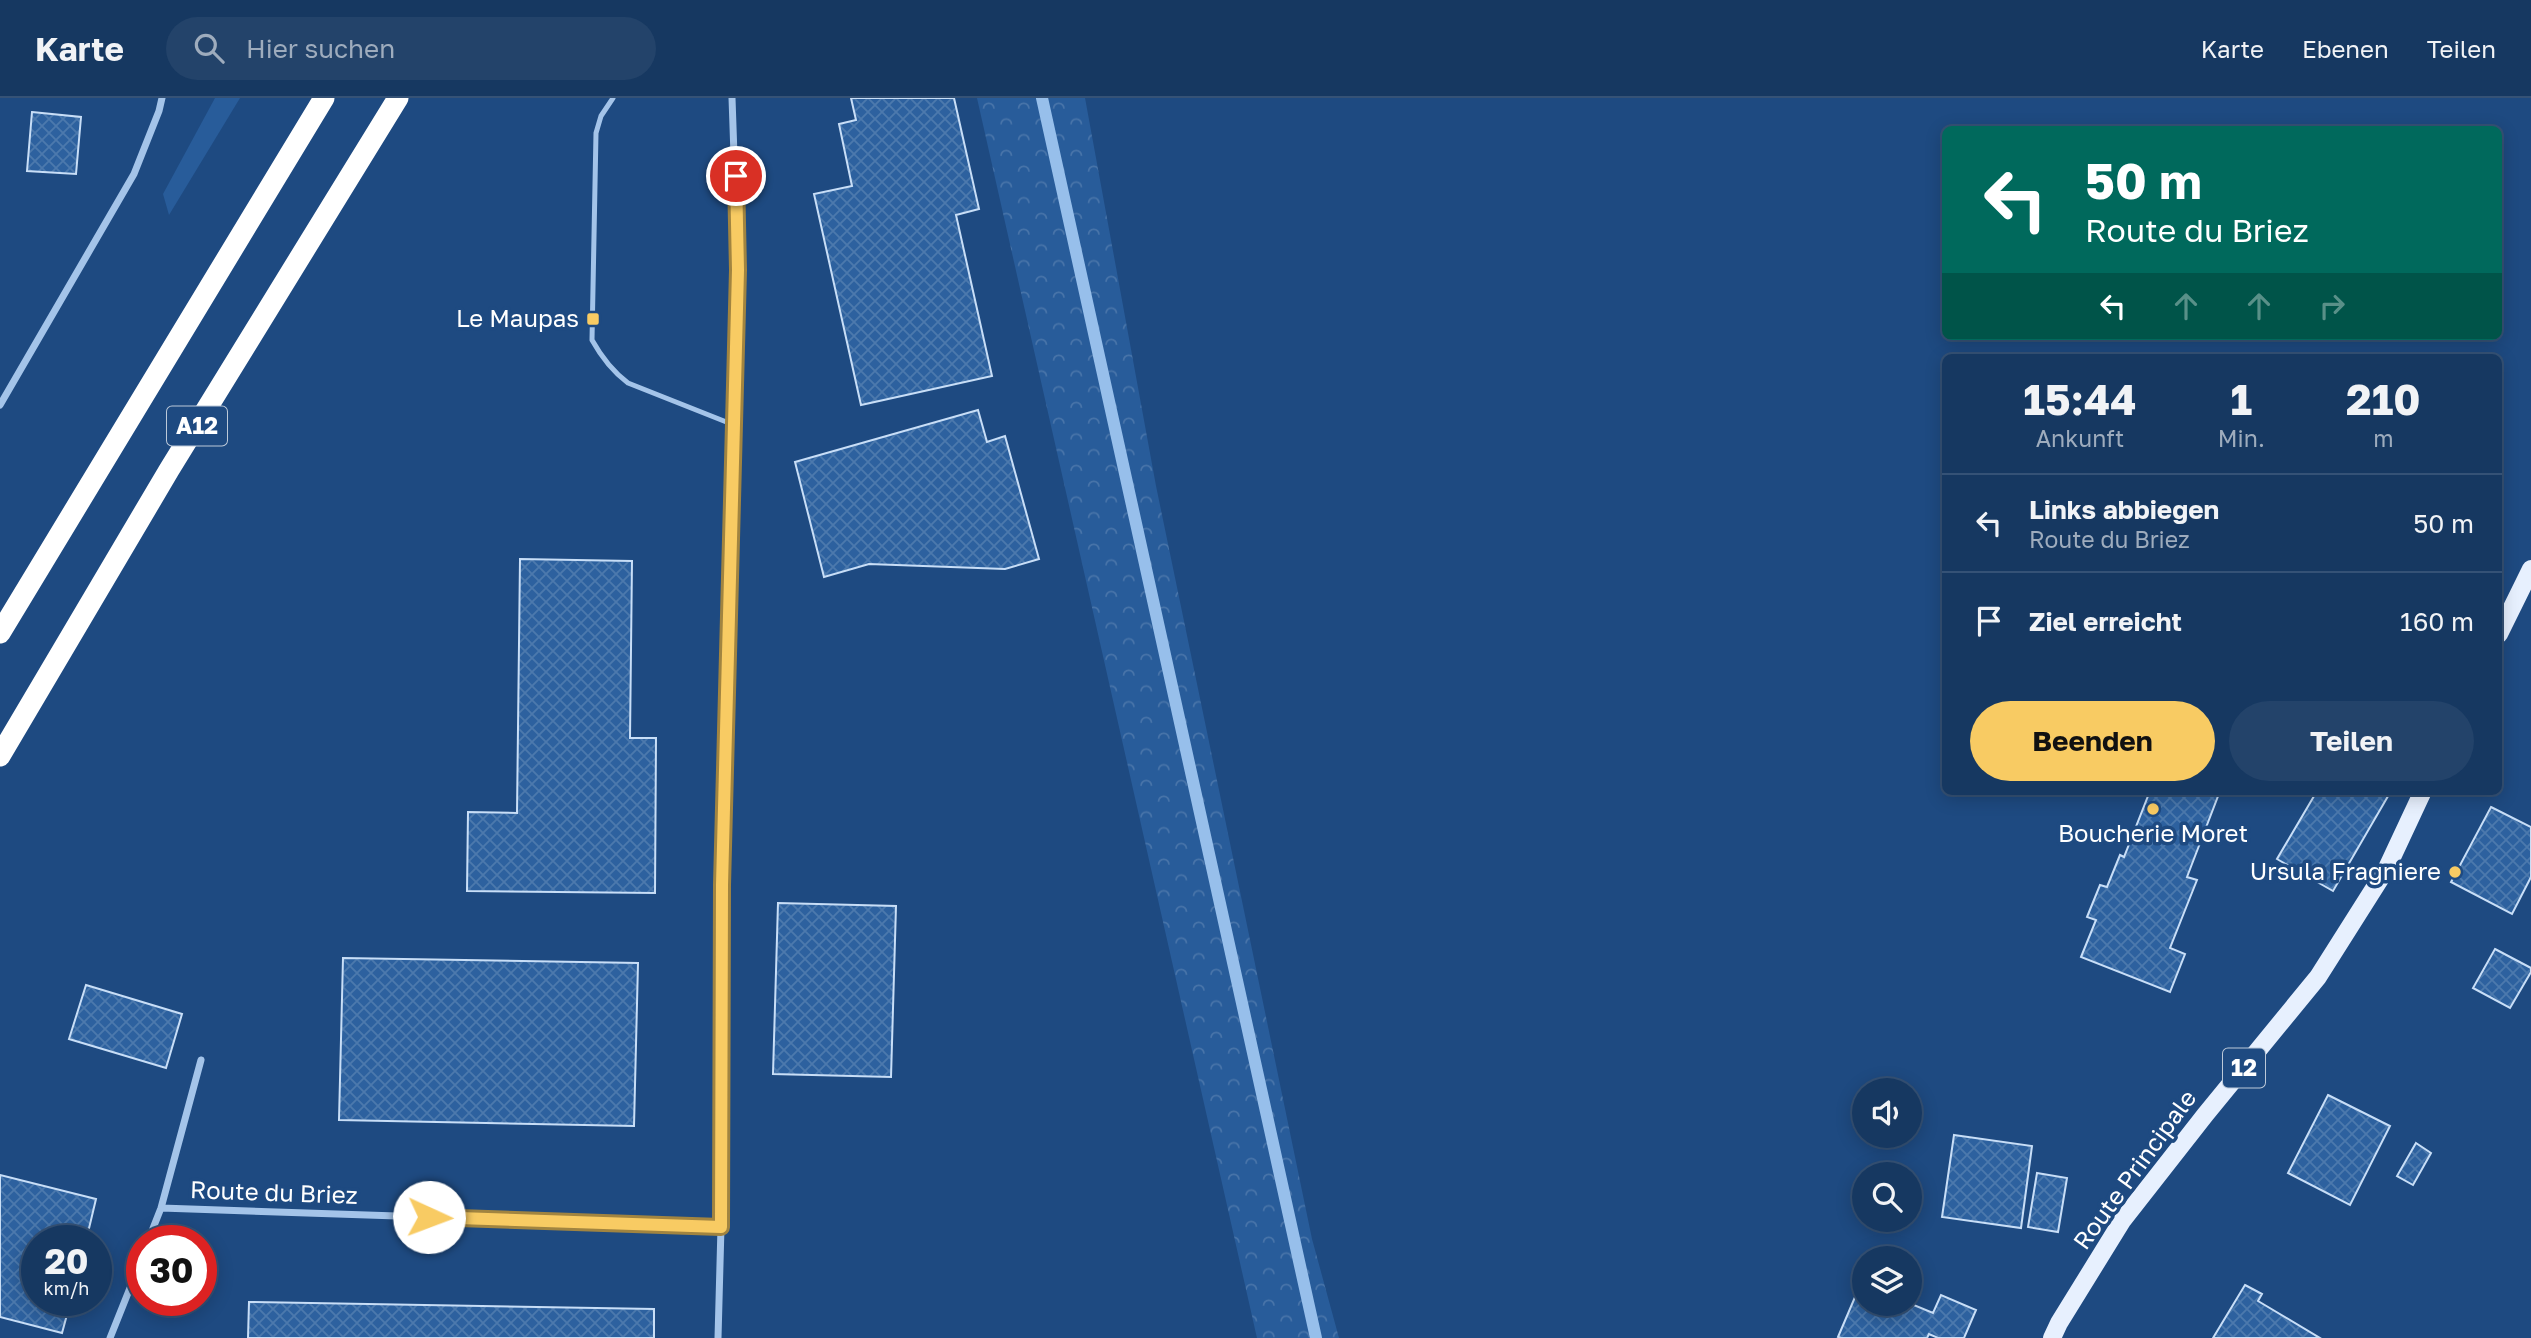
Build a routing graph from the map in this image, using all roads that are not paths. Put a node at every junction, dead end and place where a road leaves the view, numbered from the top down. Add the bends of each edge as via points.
1 (162, 98) edge
2 (324, 98) edge
3 (398, 98) edge
4 (613, 98) edge
5 (732, 98) edge
6 (0, 405) edge
7 (734, 425) junction
8 (2531, 569) edge
9 (2502, 628) edge
10 (0, 633) edge
11 (0, 756) edge
12 (2421, 795) edge
13 (201, 1060) dead end
14 (161, 1208) junction
15 (154, 1225) edge
16 (721, 1227) junction
17 (126, 1298) edge
18 (110, 1338) edge
19 (718, 1338) edge
20 (2052, 1338) edge

1 - 6 street via 134,174
2 - 10 highway, A12
3 - 11 highway, A12
4 - 7 lane via 596,133 592,340 602,358 628,383
5 - 7 street via 738,270
7 - 16 street via 722,885
8 - 9 main road
12 - 20 main road, Route Principale / 12 via 2387,868 2318,977 2122,1222
13 - 14 street, Route du Briez
14 - 15 street, Route du Briez
14 - 16 street, Route du Briez
16 - 19 street
17 - 18 street

